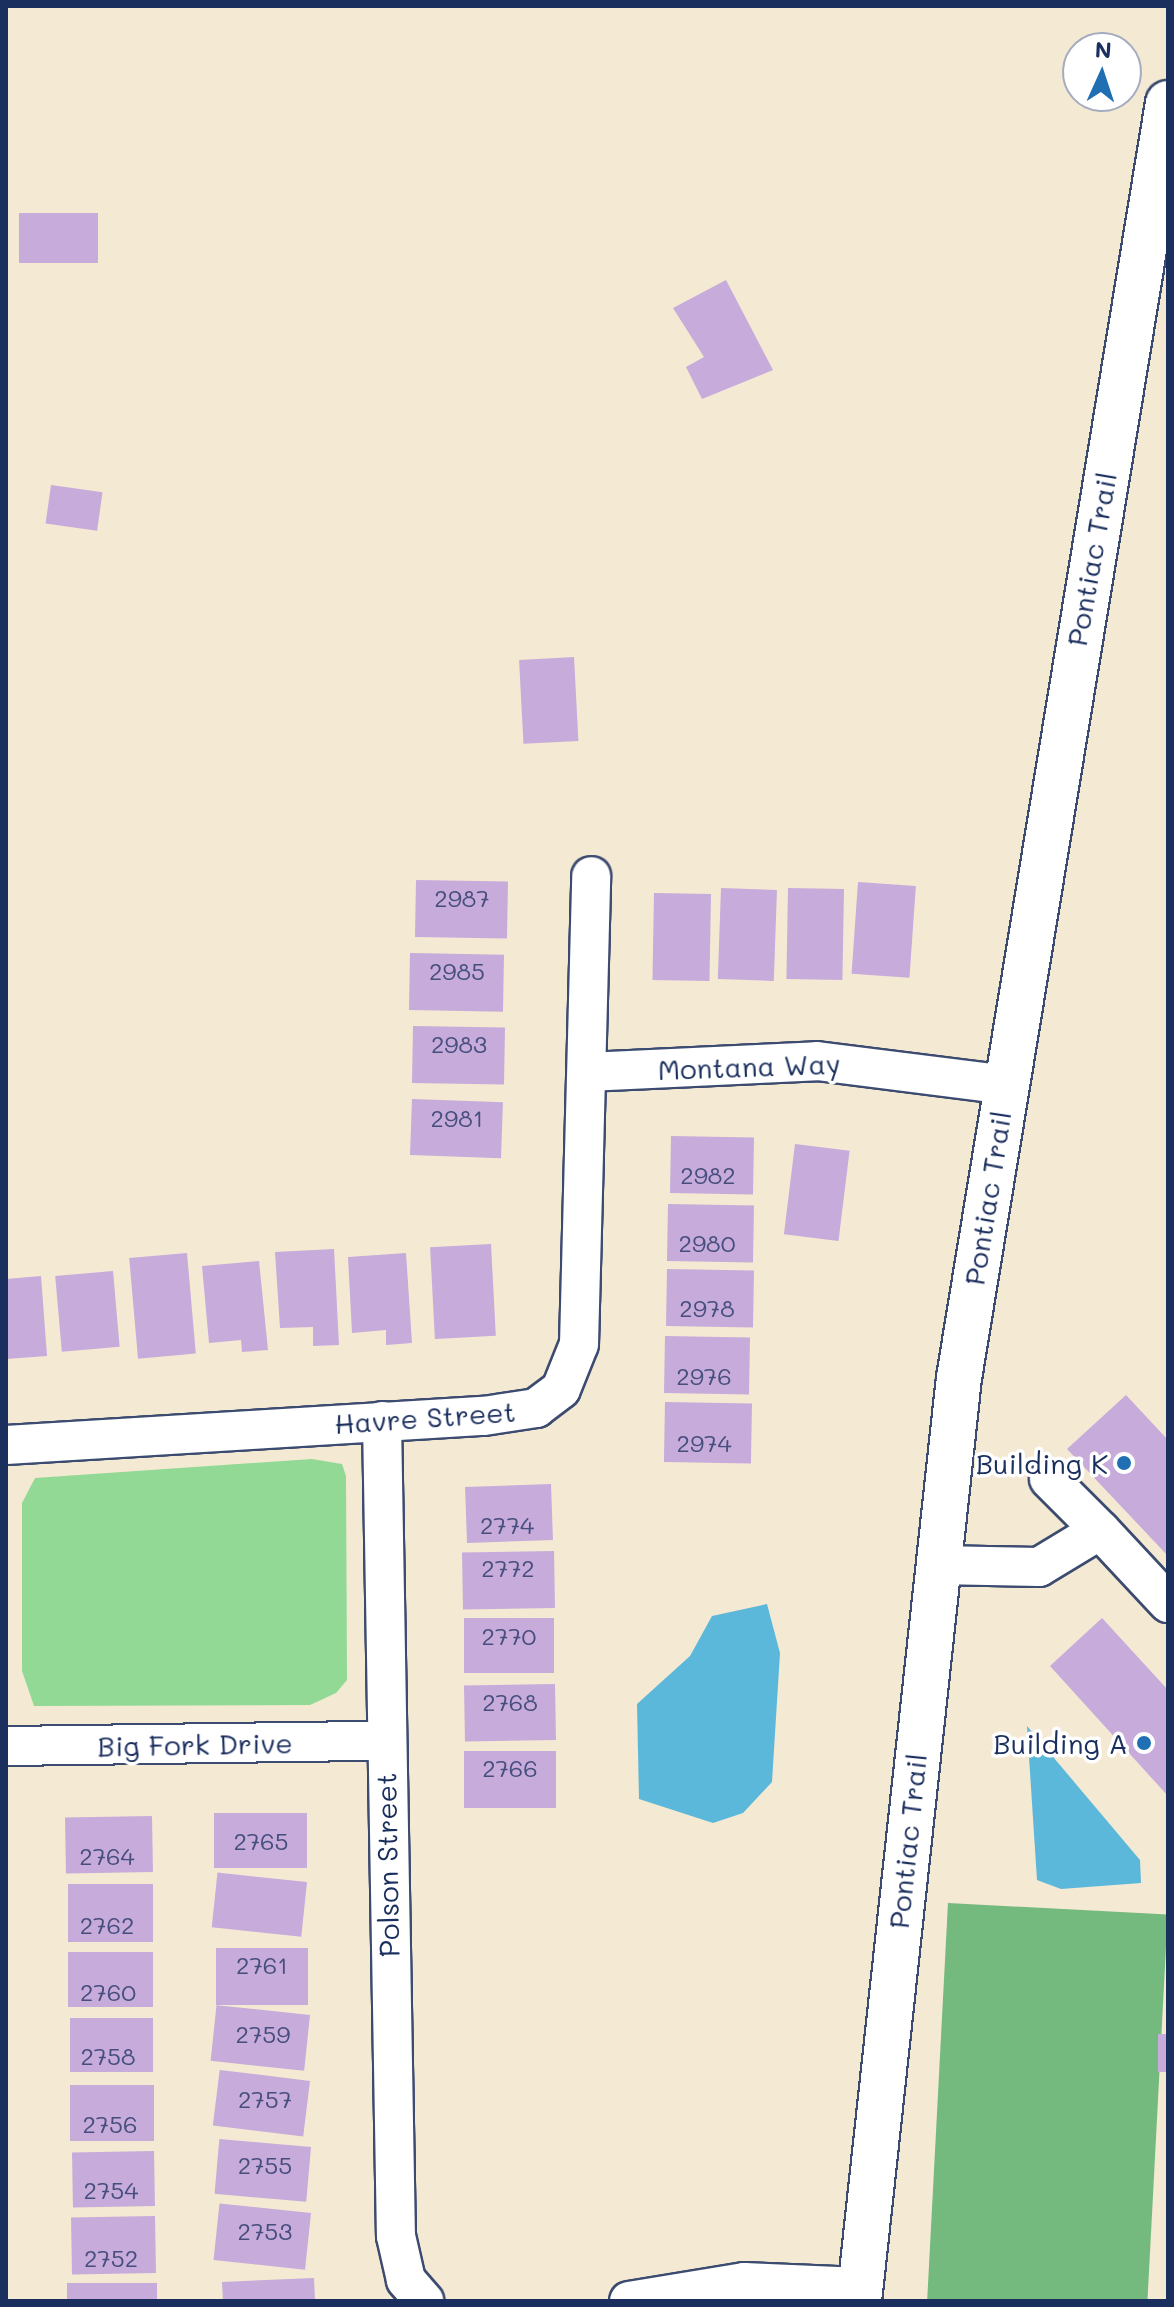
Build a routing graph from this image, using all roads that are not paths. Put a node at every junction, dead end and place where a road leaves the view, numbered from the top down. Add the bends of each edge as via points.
1 (1168, 103) edge
2 (591, 876) dead end
3 (587, 1072) junction
4 (1006, 1085) junction
5 (382, 1421) junction
6 (6, 1445) edge
7 (1049, 1479) dead end
8 (1100, 1530) junction
9 (937, 1565) junction
10 (1168, 1603) edge
11 (385, 1741) junction
12 (6, 1746) edge
13 (860, 2294) edge
14 (424, 2301) edge
15 (629, 2301) edge

1 - 4 main road, Pontiac Trail
2 - 3 street, Havre Street
3 - 4 street, Montana Way via 817,1061
3 - 5 street, Havre Street via 579,1344 570,1379 519,1413
4 - 9 main road, Pontiac Trail
5 - 6 street, Havre Street
5 - 11 street, Polson Street
7 - 8 street
8 - 9 street via 1039,1567
8 - 10 street
9 - 13 main road, Pontiac Trail
11 - 12 street, Big Fork Drive
11 - 14 street, Polson Street via 396,2236 406,2280
13 - 15 street via 744,2282

